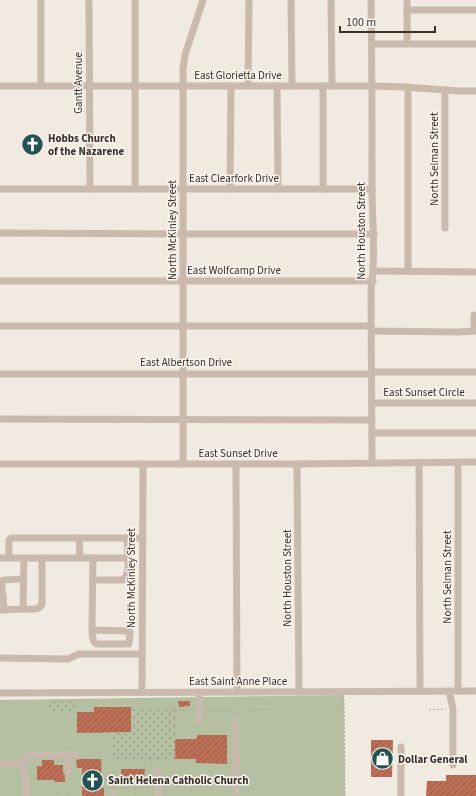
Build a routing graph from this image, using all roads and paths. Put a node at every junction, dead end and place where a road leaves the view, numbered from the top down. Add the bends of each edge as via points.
1 (41, 0) edge
2 (89, 0) edge
3 (136, 0) edge
4 (203, 0) edge
5 (248, 0) edge
6 (291, 0) edge
7 (331, 0) edge
8 (371, 0) edge
9 (407, 0) edge
10 (407, 10) junction
11 (476, 10) edge
12 (372, 44) junction
13 (407, 44) junction
14 (476, 44) edge
15 (0, 86) edge
16 (41, 86) junction
17 (90, 86) junction
18 (135, 86) junction
19 (183, 86) junction
20 (231, 86) junction
21 (248, 86) junction
22 (277, 86) junction
23 (292, 86) junction
24 (323, 86) junction
25 (332, 86) junction
26 (371, 86) junction
27 (408, 87) junction
28 (445, 90) junction
29 (476, 91) edge
30 (0, 189) edge
31 (90, 189) junction
32 (136, 189) junction
33 (183, 189) junction
34 (230, 189) junction
35 (278, 189) junction
36 (323, 189) junction
37 (372, 189) junction
38 (445, 228) dead end
39 (0, 233) edge
40 (183, 234) junction
41 (374, 234) junction
42 (374, 271) junction
43 (408, 271) junction
44 (476, 272) edge
45 (0, 281) edge
46 (183, 281) junction
47 (373, 281) junction
48 (474, 315) dead end
49 (0, 326) edge
50 (183, 327) junction
51 (371, 329) junction
52 (475, 331) edge
53 (476, 372) edge
54 (183, 373) junction
55 (372, 373) junction
56 (0, 374) edge
57 (372, 403) junction
58 (476, 403) edge
59 (0, 419) edge
60 (183, 420) junction
61 (372, 420) junction
62 (372, 433) junction
63 (476, 433) edge
64 (419, 462) junction
65 (458, 462) junction
66 (476, 462) edge
67 (372, 463) junction
68 (0, 464) edge
69 (143, 464) junction
70 (183, 464) junction
71 (236, 464) junction
72 (297, 464) junction
73 (80, 538) junction
74 (128, 538) junction
75 (143, 538) junction
76 (0, 558) edge
77 (9, 558) junction
78 (24, 558) junction
79 (42, 558) junction
80 (80, 558) junction
81 (93, 558) junction
82 (128, 558) junction
83 (24, 579) junction
84 (93, 580) junction
85 (1, 592) edge
86 (23, 609) junction
87 (2, 610) edge
88 (92, 630) junction
89 (130, 634) junction
90 (142, 634) junction
91 (142, 654) junction
92 (0, 658) edge
93 (420, 691) junction
94 (450, 691) junction
95 (458, 691) junction
96 (476, 691) edge
97 (142, 692) junction
98 (199, 692) junction
99 (299, 692) junction
100 (0, 693) edge
101 (238, 694) junction
102 (344, 695) dead end
103 (131, 707) dead end
104 (344, 709) junction
105 (453, 709) junction
106 (175, 710) junction
107 (199, 710) junction
108 (240, 710) junction
109 (429, 710) dead end
110 (238, 719) joint
111 (199, 721) dead end
112 (401, 746) dead end
113 (68, 755) junction
114 (77, 755) dead end
115 (113, 759) dead end
116 (150, 759) junction
117 (196, 759) dead end
118 (0, 764) edge
119 (21, 764) junction
120 (162, 764) dead end
121 (453, 765) dead end
122 (155, 770) joint
123 (68, 772) dead end
124 (151, 786) dead end
125 (58, 788) dead end
126 (135, 788) junction
127 (69, 789) dead end
128 (236, 791) dead end
129 (113, 793) edge
130 (26, 796) edge
131 (58, 796) edge
132 (69, 796) edge
133 (135, 796) edge
134 (158, 796) edge
135 (345, 796) edge
136 (401, 796) edge

1 - 16 street
2 - 17 street, Gantt Avenue
3 - 18 street
4 - 19 street, North McKinley Street via 185,55
5 - 21 street
6 - 23 street
7 - 25 street
8 - 12 street, North Houston Street
9 - 10 street
10 - 11 street
10 - 13 street
12 - 13 street
12 - 26 street, North Houston Street
13 - 14 street
15 - 16 street, East Glorietta Drive
16 - 17 street, East Glorietta Drive
17 - 18 street, East Glorietta Drive
17 - 31 street, Gantt Avenue
18 - 19 street, East Glorietta Drive
18 - 32 street
19 - 20 street, East Glorietta Drive
19 - 33 street, North McKinley Street
20 - 21 street, East Glorietta Drive
20 - 34 street
21 - 22 street, East Glorietta Drive
22 - 23 street, East Glorietta Drive
22 - 35 street
23 - 24 street, East Glorietta Drive
24 - 25 street, East Glorietta Drive
24 - 36 street
25 - 26 street, East Glorietta Drive
26 - 27 street, East Glorietta Drive
26 - 37 street, North Houston Street
27 - 28 street, East Glorietta Drive
27 - 43 street
28 - 29 street, East Glorietta Drive
28 - 38 street, North Selman Street
30 - 31 street, East Clearfork Drive
31 - 32 street, East Clearfork Drive
32 - 33 street, East Clearfork Drive
33 - 34 street, East Clearfork Drive
33 - 40 street, North McKinley Street
34 - 35 street, East Clearfork Drive
35 - 36 street, East Clearfork Drive
36 - 37 street, East Clearfork Drive
37 - 41 street, North Houston Street
39 - 40 street
40 - 41 street
40 - 46 street, North McKinley Street
41 - 42 street, North Houston Street
42 - 43 street
42 - 47 street, North Houston Street
43 - 44 street
45 - 46 street, East Wolfcamp Drive
46 - 47 street, East Wolfcamp Drive
46 - 50 street, North McKinley Street
47 - 51 street, North Houston Street
48 - 52 street
49 - 50 street
50 - 51 street
50 - 54 street, North McKinley Street
51 - 52 street
51 - 55 street, North Houston Street
53 - 55 street, East Albertson Drive
54 - 55 street, East Albertson Drive
54 - 56 street, East Albertson Drive
54 - 60 street, North McKinley Street
55 - 57 street, North Houston Street
57 - 58 street, East Sunset Circle
57 - 61 street, North Houston Street
59 - 60 street
60 - 61 street
60 - 70 street, North McKinley Street
61 - 62 street, North Houston Street
62 - 63 street
62 - 67 street, North Houston Street
64 - 65 street, East Sunset Drive
64 - 67 street, East Sunset Drive
64 - 93 street
65 - 66 street, East Sunset Drive
65 - 95 street, North Selman Street
67 - 72 street, East Sunset Drive
68 - 69 street, East Sunset Drive
69 - 70 street, East Sunset Drive
69 - 75 street, North McKinley Street
70 - 71 street, East Sunset Drive
71 - 72 street, East Sunset Drive
71 - 101 street
72 - 99 street, North Houston Street
73 - 74 street
73 - 77 street via 10,539
73 - 80 street
74 - 75 street
74 - 82 street
75 - 90 street, North McKinley Street
76 - 77 street
77 - 78 street
78 - 79 street
78 - 83 street
79 - 80 street
79 - 86 street via 41,607
80 - 81 street
81 - 82 street
81 - 84 street
82 - 84 street via 128,573 123,580
83 - 85 street via 3,580
83 - 86 street
84 - 88 street
85 - 87 street via 4,595
86 - 87 street
88 - 89 street via 128,631
88 - 89 street via 97,644 129,644
89 - 90 street
90 - 91 street, North McKinley Street
91 - 92 street via 79,654 68,659
91 - 97 street, North McKinley Street
93 - 94 street, East Saint Anne Place
93 - 99 street, East Saint Anne Place
94 - 95 street, East Saint Anne Place
94 - 105 street
95 - 96 street, East Saint Anne Place
97 - 98 street, East Saint Anne Place
97 - 100 street, East Saint Anne Place
98 - 101 street, East Saint Anne Place
98 - 107 street
99 - 101 street, East Saint Anne Place
101 - 108 path
102 - 104 path
103 - 106 path via 175,707
104 - 108 path
104 - 135 path
105 - 109 path
105 - 121 street
106 - 107 path
106 - 117 path via 175,759
107 - 108 path
107 - 111 street
108 - 110 path
110 - 128 street
112 - 136 street
113 - 114 street
113 - 119 street via 29,755
113 - 123 street
115 - 116 path
116 - 120 path via 162,759
116 - 122 path
118 - 119 street
119 - 130 street via 26,776
122 - 134 street
124 - 126 path
125 - 131 path
126 - 129 path
126 - 133 path
127 - 132 path

